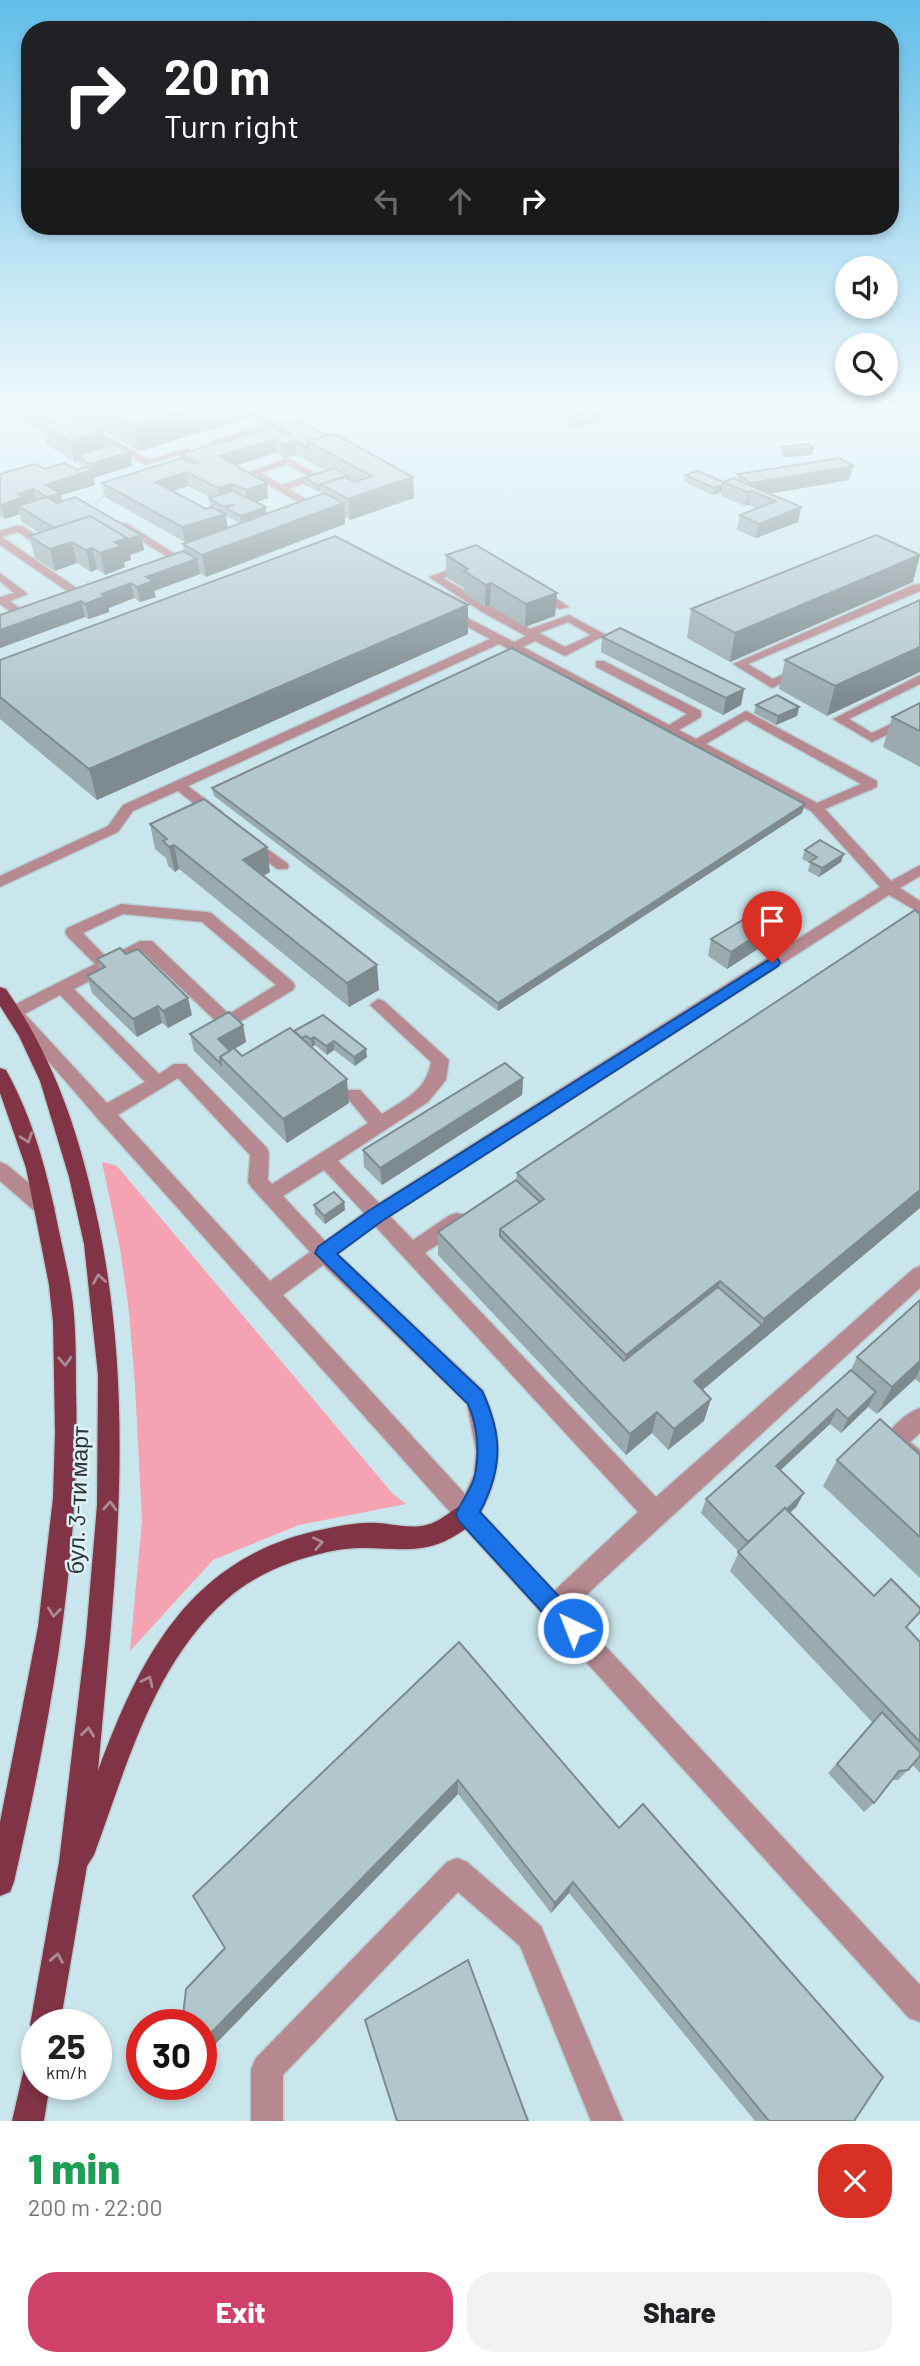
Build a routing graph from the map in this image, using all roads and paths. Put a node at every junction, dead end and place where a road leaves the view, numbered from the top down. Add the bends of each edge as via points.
1 (95, 504) edge
2 (308, 504) edge
3 (93, 507) joint
4 (288, 516) edge
5 (4, 527) edge
6 (0, 540) edge
7 (187, 552) edge
8 (24, 556) junction
9 (175, 557) junction
10 (163, 562) edge
11 (478, 563) edge
12 (0, 576) edge
13 (531, 586) edge
14 (920, 588) edge
15 (89, 589) edge
16 (452, 589) junction
17 (77, 593) junction
18 (64, 598) edge
19 (1, 601) edge
20 (563, 607) dead end
21 (19, 613) edge
22 (532, 635) junction
23 (506, 643) junction
24 (600, 664) dead end
25 (809, 667) edge
26 (920, 679) edge
27 (920, 714) edge
28 (670, 730) junction
29 (696, 744) junction
30 (179, 785) junction
31 (816, 808) junction
32 (282, 866) dead end
33 (916, 877) edge
34 (0, 882) edge
35 (889, 888) junction
36 (920, 908) edge
37 (106, 966) junction
38 (63, 988) junction
39 (7, 1002) edge
40 (378, 1005) dead end
41 (0, 1075) edge
42 (157, 1083) junction
43 (354, 1095) dead end
44 (104, 1114) junction
45 (380, 1124) junction
46 (326, 1160) junction
47 (0, 1170) edge
48 (270, 1195) junction
49 (45, 1208) junction
50 (468, 1214) edge
51 (376, 1215) junction
52 (411, 1252) junction
53 (324, 1253) junction
54 (920, 1275) edge
55 (268, 1294) junction
56 (920, 1418) edge
57 (920, 1465) edge
58 (654, 1513) junction
59 (467, 1514) junction
60 (554, 1608) junction
61 (0, 1882) edge
62 (71, 1882) junction
63 (920, 2007) edge
64 (48, 2009) edge
65 (31, 2100) edge
66 (27, 2121) edge
67 (267, 2121) edge
68 (607, 2121) edge

1 - 3 path
2 - 4 street via 313,507
3 - 9 street
5 - 8 street via 19,528 48,548
6 - 8 street
7 - 9 street
8 - 17 street
9 - 10 street
11 - 16 street via 434,577
12 - 19 street via 22,594
13 - 20 street
14 - 25 street via 738,664 772,684
15 - 17 street
16 - 22 street
16 - 23 street via 438,599
17 - 18 street
19 - 21 street
22 - 22 street via 569,618 600,635 565,652
22 - 23 street
23 - 28 street
23 - 30 street
24 - 28 street via 696,713
26 - 27 street via 839,719 872,737
28 - 29 street
29 - 31 street
29 - 31 street via 746,715 872,784
30 - 32 street
30 - 34 street via 128,808 113,829
31 - 35 street
33 - 35 street
35 - 36 street
35 - 51 street
37 - 37 street via 74,932 121,909 206,917 288,986 228,1023 146,945
37 - 38 street
38 - 39 street
38 - 42 street
39 - 44 street
62 -> 39 main road, бул. 3-ти март via 105,1590 112,1410 108,1339 87,1209 69,1140 33,1044
40 - 45 street via 440,1060 441,1069 422,1097
41 -> 49 main road, бул. 3-ти март via 29,1142
42 - 44 street
42 - 48 street via 180,1069 260,1153 258,1182
43 - 45 street
44 - 55 street
45 - 46 street
46 - 48 street
46 - 51 street
47 - 49 street
48 - 53 street
49 -> 61 main road, бул. 3-ти март via 62,1295 66,1495 44,1675
50 - 52 street
51 - 52 street
51 - 53 street
52 - 58 street
53 - 55 street
53 - 59 street via 475,1397 485,1420 487,1448 484,1482
54 - 58 street
55 - 59 street
56 - 57 street via 894,1442
58 - 60 street
59 - 60 street
62 -> 59 main road via 148,1680 172,1639 208,1598 248,1569 285,1551 372,1535 430,1537
60 - 63 street
64 -> 62 main road, бул. 3-ти март
65 - 66 main road
67 - 68 street via 267,2069 457,1872 531,1936

